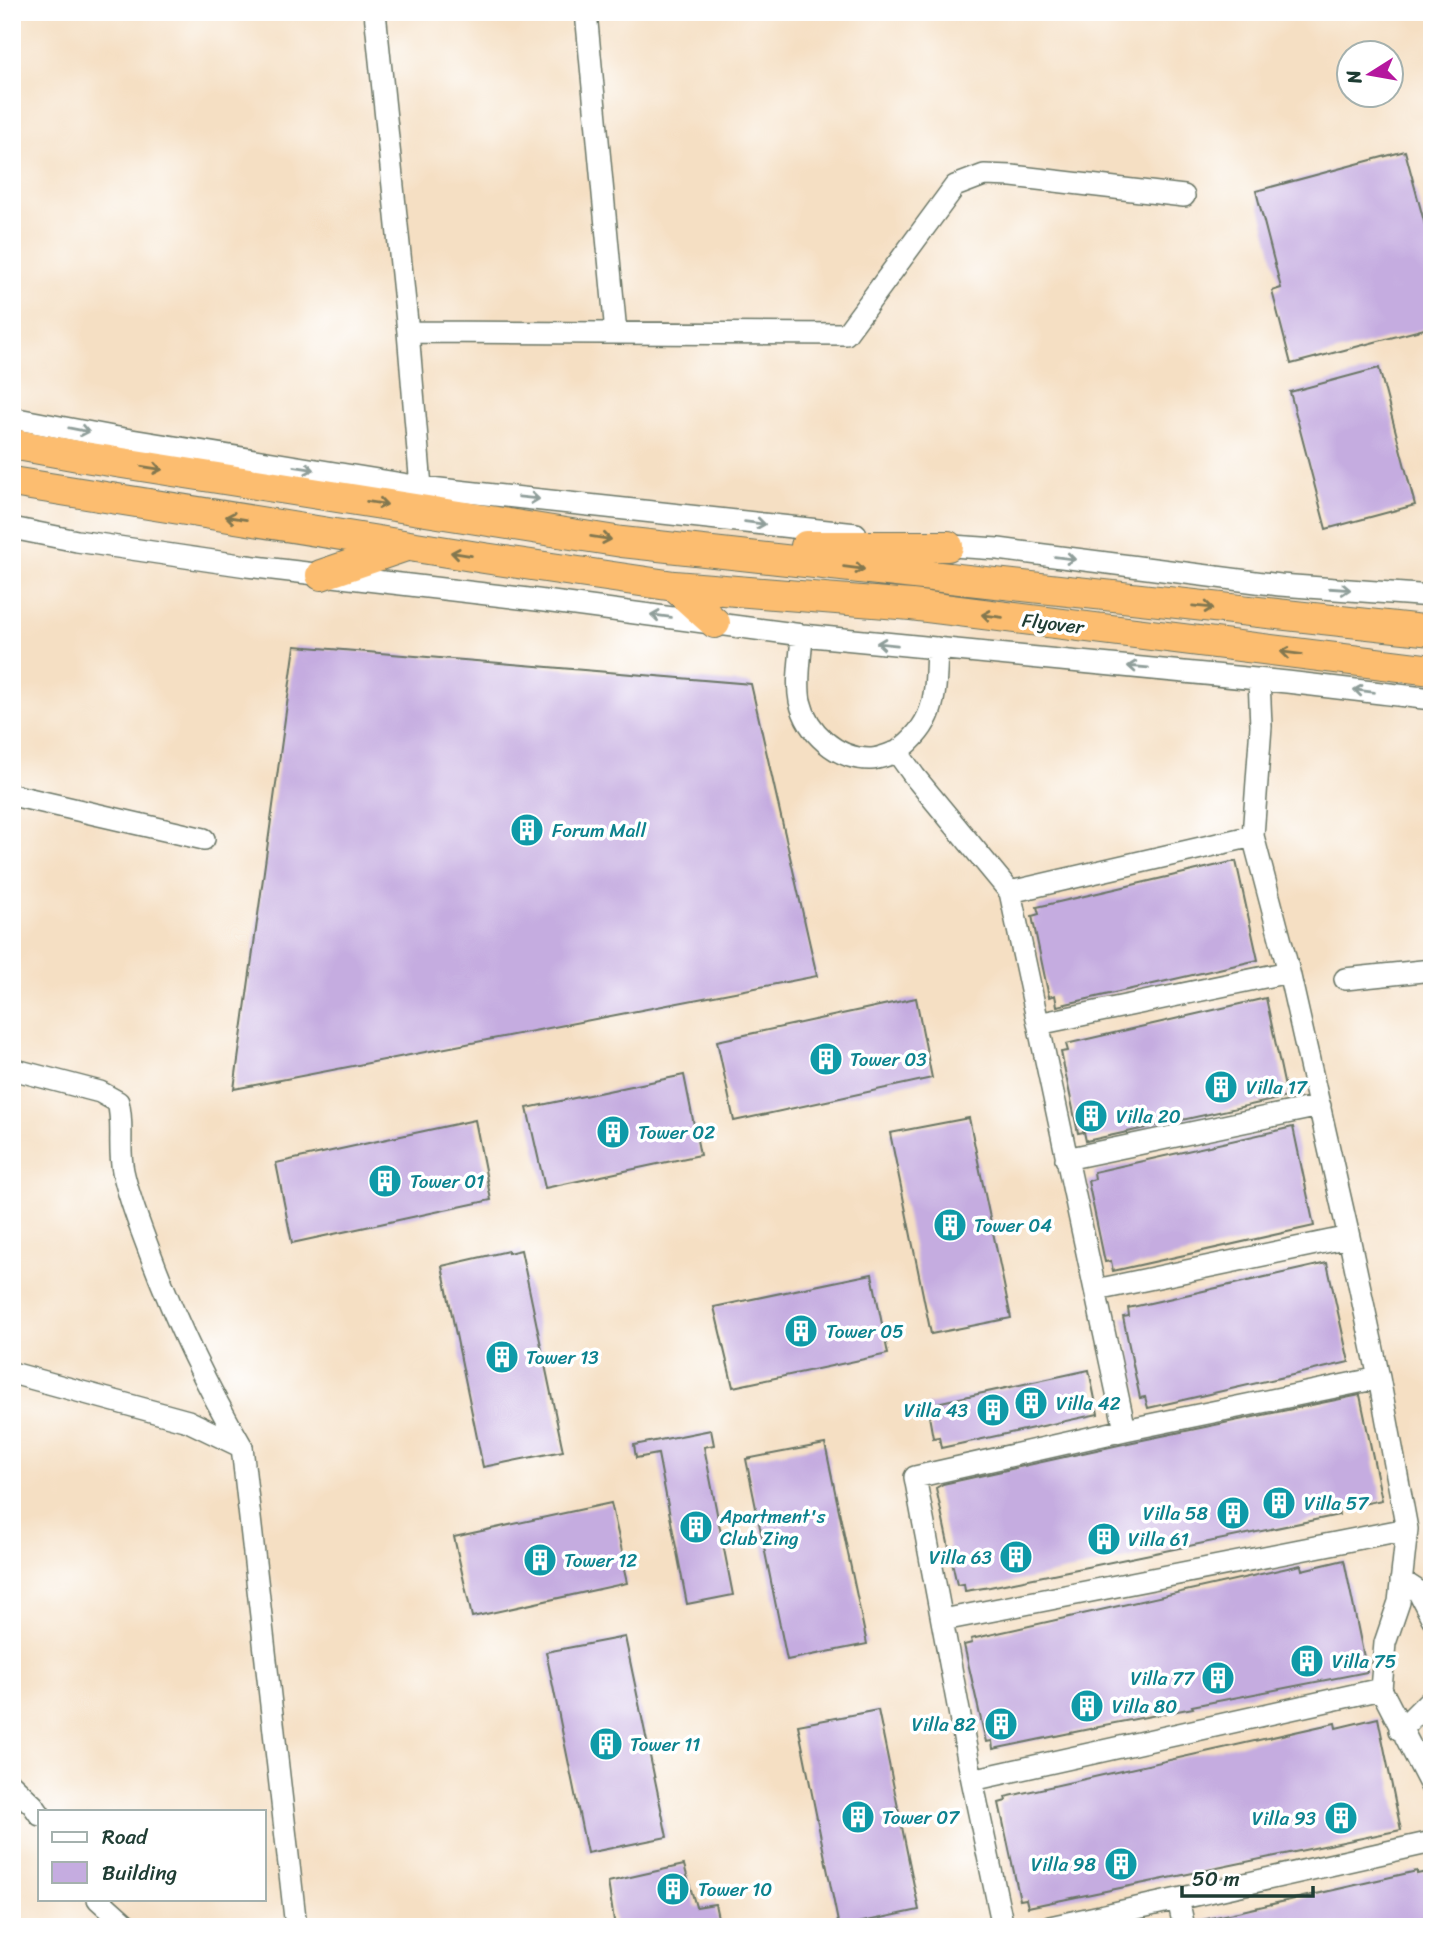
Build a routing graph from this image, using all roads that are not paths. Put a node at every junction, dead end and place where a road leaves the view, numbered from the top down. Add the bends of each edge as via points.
1 (375, 12) edge
2 (586, 12) edge
3 (1184, 196) dead end
4 (408, 332) junction
5 (615, 333) junction
6 (12, 418) edge
7 (12, 444) edge
8 (12, 482) edge
9 (421, 487) junction
10 (12, 528) edge
11 (406, 545) junction
12 (948, 546) junction
13 (737, 553) junction
14 (321, 575) junction
15 (674, 586) junction
16 (1432, 596) edge
17 (715, 623) junction
18 (1432, 631) edge
19 (802, 635) junction
20 (937, 648) junction
21 (1432, 670) edge
22 (1259, 679) junction
23 (1432, 699) edge
24 (897, 752) junction
25 (12, 795) edge
26 (1253, 836) junction
27 (204, 839) dead end
28 (1010, 892) junction
29 (1432, 970) edge
30 (1289, 972) junction
31 (1345, 979) dead end
32 (1038, 1024) junction
33 (12, 1069) edge
34 (1320, 1106) junction
35 (1066, 1159) junction
36 (1349, 1237) junction
37 (1096, 1290) junction
38 (12, 1373) edge
39 (1379, 1378) junction
40 (1125, 1430) junction
41 (242, 1447) junction
42 (1407, 1529) junction
43 (1401, 1580) junction
44 (1432, 1618) edge
45 (943, 1620) junction
46 (1381, 1689) junction
47 (1432, 1698) edge
48 (1400, 1730) junction
49 (972, 1780) junction
50 (12, 1785) edge
51 (1432, 1788) edge
52 (38, 1812) edge
53 (1432, 1842) edge
54 (1178, 1899) junction
55 (99, 1900) edge
56 (129, 1927) edge
57 (296, 1927) edge
58 (1003, 1927) edge
59 (1050, 1927) edge
60 (1184, 1927) edge

1 - 4 street
2 - 5 street
3 - 5 street via 984,175 955,186 846,334
4 - 5 street
4 - 9 street
6 -> 9 street
7 -> 13 highway, Flyover via 622,542
11 -> 8 highway, Flyover
9 -> 12 street
10 - 14 street
11 - 14 highway
15 -> 11 highway, Flyover
12 - 13 highway via 763,546
12 -> 16 street via 1280,584
13 -> 18 highway, Flyover
17 -> 14 street
15 - 17 highway
21 -> 15 highway, Flyover via 911,605
17 - 19 street
20 -> 19 street
19 - 24 street via 798,684 810,728 848,755 872,759
22 -> 20 street
20 - 24 street via 932,709 919,733
23 -> 22 street
22 - 26 street via 1261,726
24 - 28 street
25 - 27 street
26 - 28 street
26 - 30 street
28 - 32 street
29 - 31 street
30 - 32 street
30 - 34 street
32 - 35 street
33 - 41 street via 118,1102 123,1170 146,1244 181,1331
34 - 35 street
34 - 36 street
35 - 37 street
36 - 37 street
36 - 39 street
37 - 40 street
38 - 41 street via 188,1421
39 - 40 street
39 - 42 street
40 - 45 street via 915,1477
41 - 57 street
42 - 43 street
42 - 45 street
43 - 44 street via 1418,1591
43 - 46 street via 1385,1643
45 - 49 street
46 - 48 street
46 - 49 street
47 - 48 street
48 - 51 street
49 - 58 street
50 - 52 street
53 - 54 street
54 - 59 street
54 - 60 street
55 - 56 street

